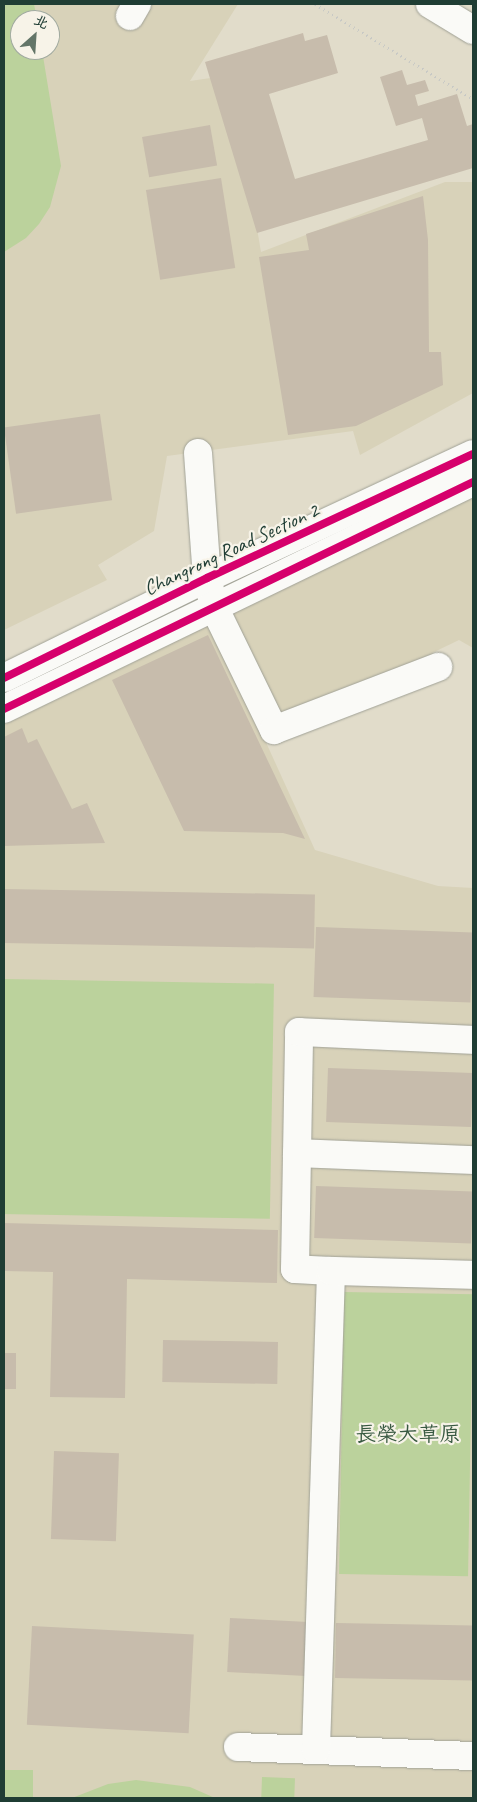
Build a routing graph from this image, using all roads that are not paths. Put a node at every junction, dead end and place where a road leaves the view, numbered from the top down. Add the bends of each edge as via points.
1 (430, 4) edge
2 (473, 30) edge
3 (198, 453) dead end
4 (473, 454) edge
5 (473, 482) edge
6 (207, 578) junction
7 (214, 607) junction
8 (438, 667) dead end
9 (4, 678) edge
10 (4, 709) edge
11 (473, 1040) edge
12 (297, 1153) junction
13 (473, 1160) edge
14 (330, 1270) junction
15 (473, 1275) edge
16 (238, 1746) dead end
17 (316, 1749) junction
18 (473, 1756) edge

1 - 2 street
3 - 6 street
4 - 6 street, Changrong Road Section 2
5 - 7 street, Changrong Road Section 2
6 - 7 street
6 - 9 street, Changrong Road Section 2
7 - 8 street via 274,730
7 - 10 street, Changrong Road Section 2
11 - 12 street via 299,1032
12 - 13 street
12 - 14 street via 295,1269
14 - 15 street
14 - 17 street
16 - 17 street
17 - 18 street

